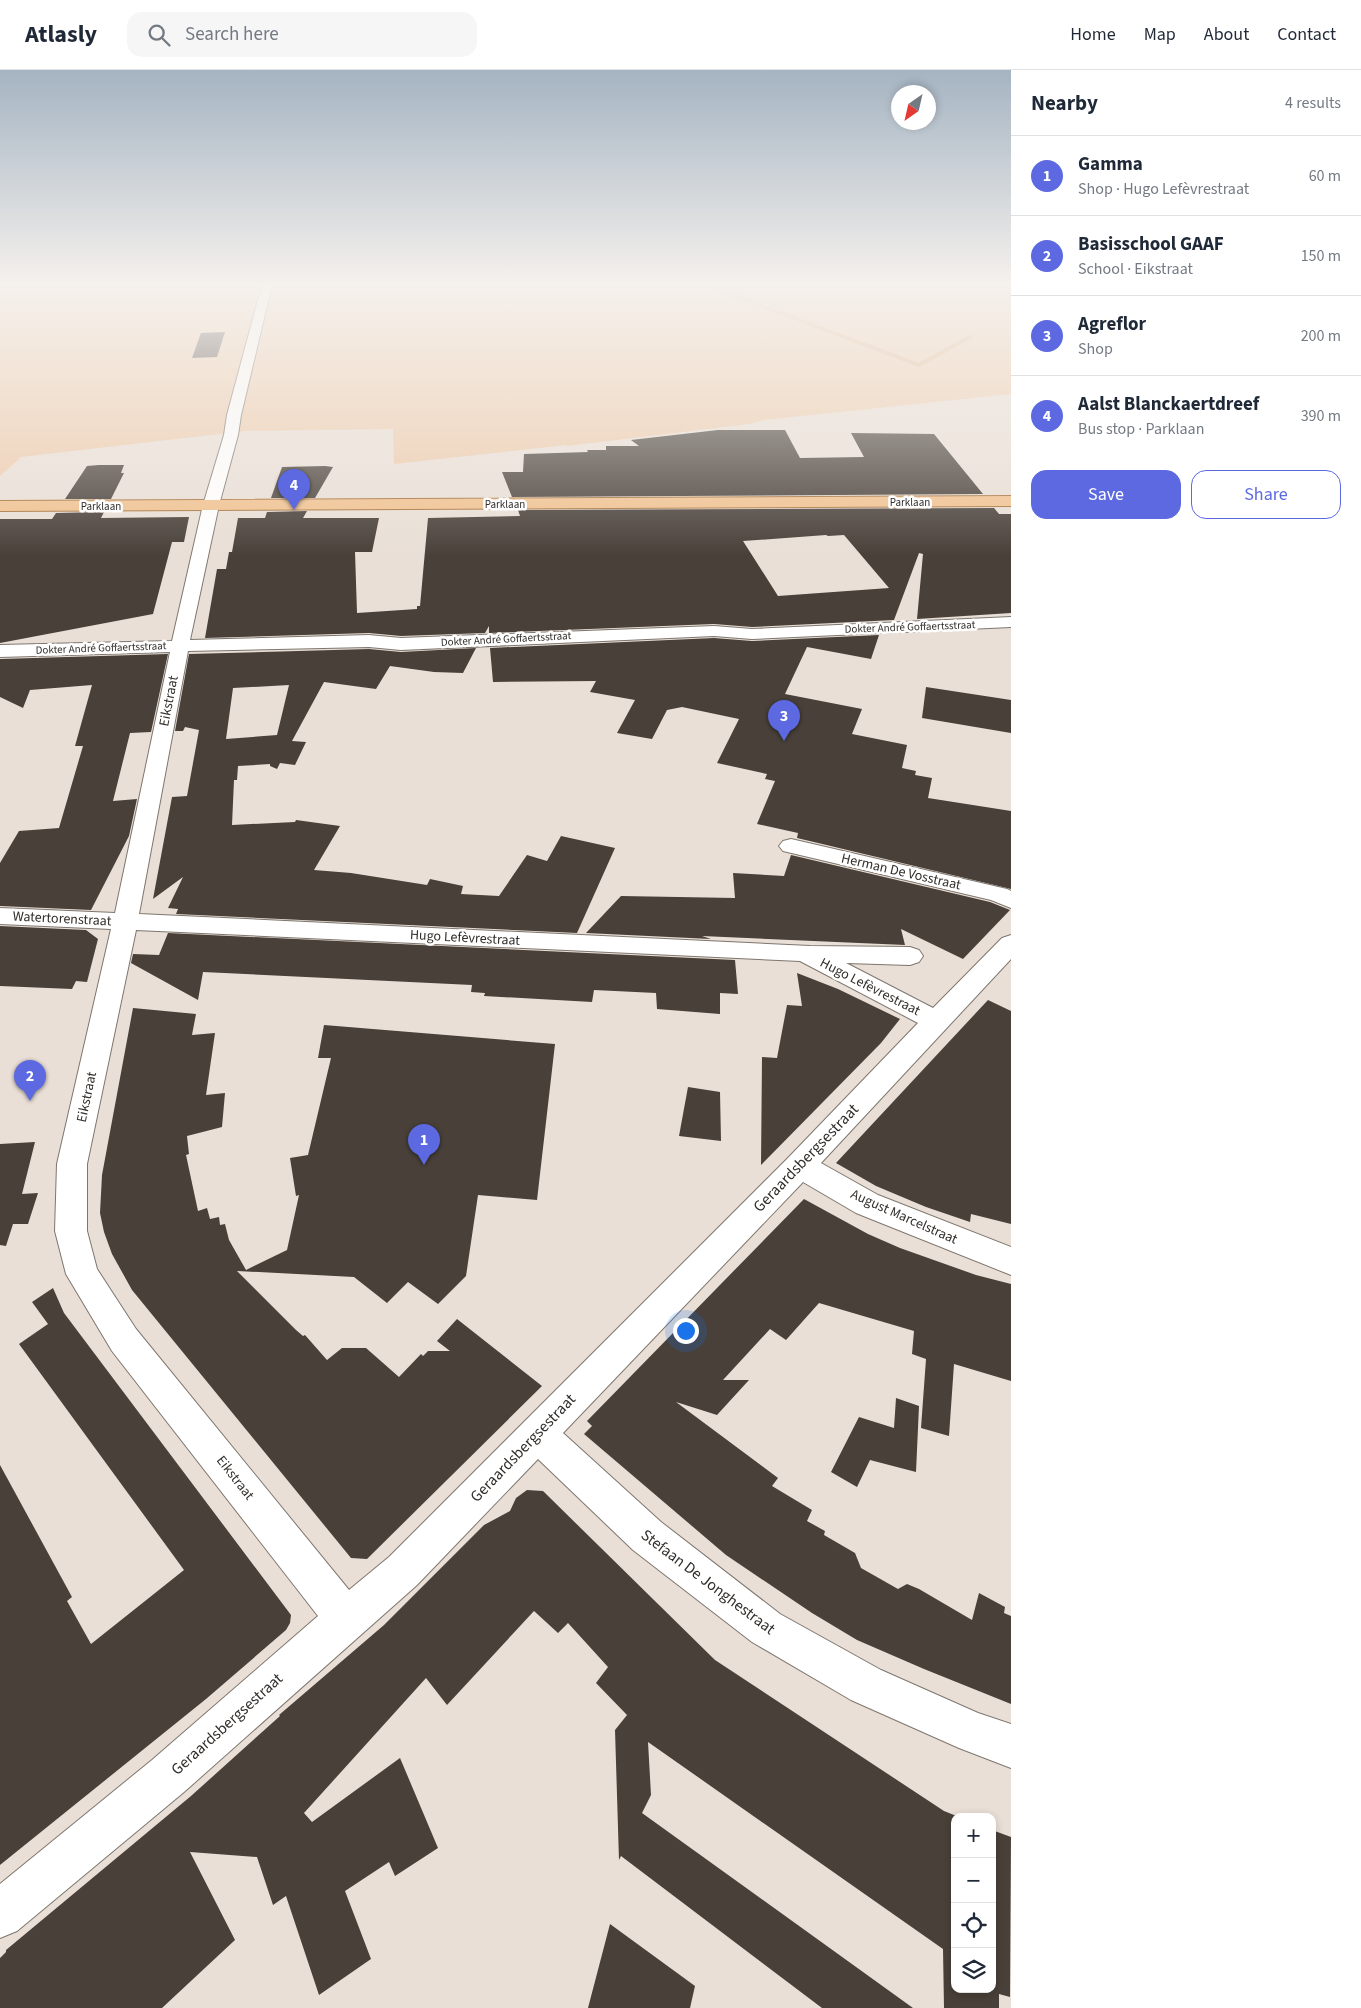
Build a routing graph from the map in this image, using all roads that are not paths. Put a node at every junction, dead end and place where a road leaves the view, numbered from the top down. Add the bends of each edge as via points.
1 (244, 375) edge
2 (1011, 496) edge
3 (0, 498) edge
4 (212, 501) junction
5 (1011, 502) edge
6 (0, 506) edge
7 (1011, 622) edge
8 (180, 646) junction
9 (0, 651) edge
10 (791, 846) dead end
11 (1011, 900) edge
12 (0, 916) edge
13 (125, 923) junction
14 (1011, 944) edge
15 (805, 953) junction
16 (910, 956) dead end
17 (999, 971) edge
18 (936, 1021) junction
19 (798, 1168) junction
20 (1011, 1261) edge
21 (538, 1433) junction
22 (346, 1619) junction
23 (1011, 1746) edge
24 (0, 1914) edge

1 - 4 street, Eikstraat
2 - 4 main road, Parklaan
3 - 4 main road, Parklaan
4 - 5 main road, Parklaan
4 - 6 main road, Parklaan
4 - 8 street, Eikstraat
7 - 8 street, Dokter André Goffaertsstraat via 752,634 714,632 420,643 368,641
8 - 9 street, Dokter André Goffaertsstraat
8 - 13 street, Eikstraat
10 - 11 street, Herman De Vosstraat via 998,894
12 - 13 street, Watertorenstraat
13 - 15 street, Hugo Lefèvrestraat
13 - 22 street, Eikstraat via 72,1164 71,1231 82,1274 124,1340
14 - 17 street, Geraardsbergsestraat
15 - 16 street, Hugo Lefèvrestraat
15 - 18 street, Hugo Lefèvrestraat
17 - 18 street, Geraardsbergsestraat
18 - 19 street, Geraardsbergsestraat
19 - 20 street, August Marcelstraat via 818,1175 867,1204
19 - 21 street, Geraardsbergsestraat
21 - 22 street, Geraardsbergsestraat via 403,1572
21 - 23 street, Stefaan De Jonghestraat via 647,1536 766,1628 866,1685
22 - 24 street, Geraardsbergsestraat via 168,1776

